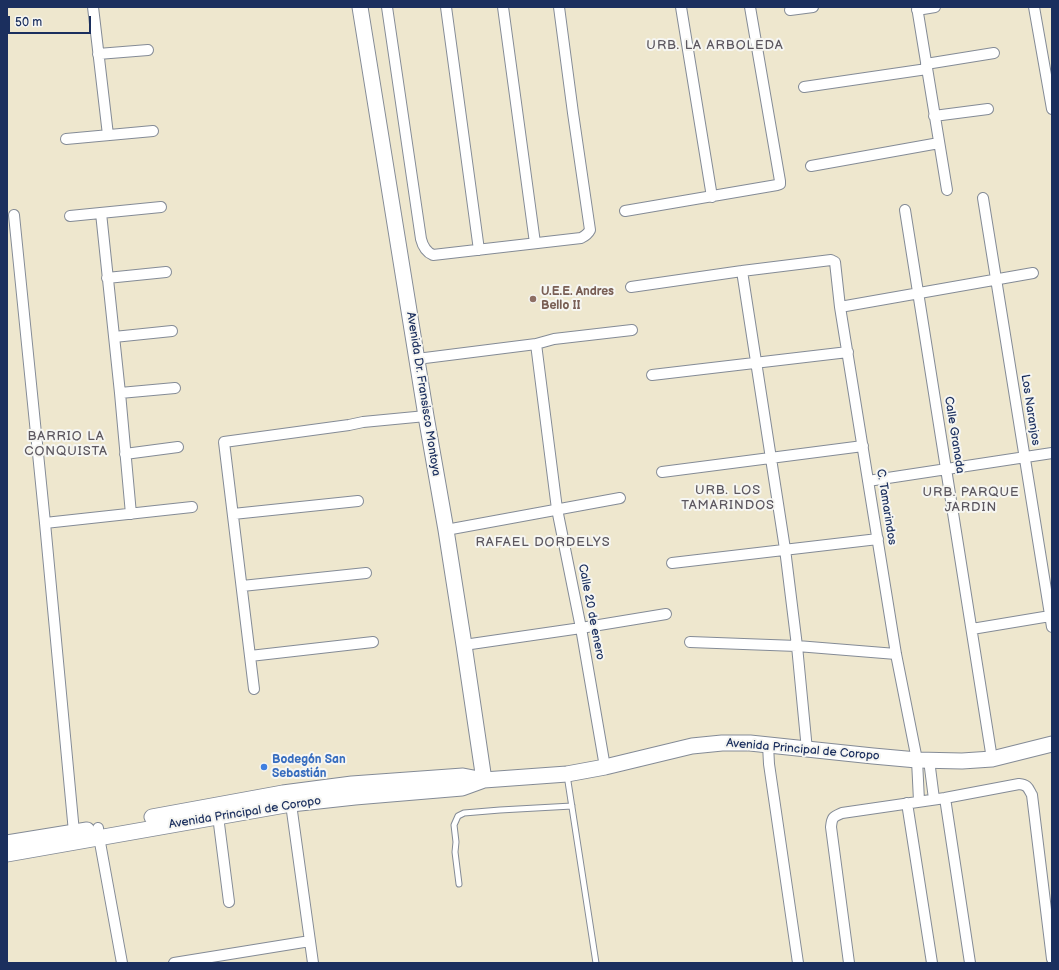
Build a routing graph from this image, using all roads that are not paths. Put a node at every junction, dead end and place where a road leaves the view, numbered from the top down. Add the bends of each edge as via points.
1 (93, 7) edge
2 (360, 7) edge
3 (387, 7) edge
4 (446, 7) edge
5 (504, 7) edge
6 (559, 7) edge
7 (681, 7) edge
8 (750, 7) edge
9 (813, 7) edge
10 (935, 7) edge
11 (1034, 7) edge
12 (917, 8) edge
13 (790, 10) dead end
14 (148, 50) dead end
15 (994, 53) dead end
16 (98, 54) junction
17 (926, 66) junction
18 (804, 87) dead end
19 (988, 109) dead end
20 (1052, 109) edge
21 (934, 116) junction
22 (154, 130) dead end
23 (108, 135) junction
24 (66, 139) dead end
25 (939, 143) junction
26 (811, 166) dead end
27 (947, 190) dead end
28 (712, 196) junction
29 (983, 198) dead end
30 (161, 207) dead end
31 (905, 210) dead end
32 (625, 211) dead end
33 (101, 213) junction
34 (14, 215) dead end
35 (70, 216) dead end
36 (535, 243) junction
37 (479, 250) junction
38 (742, 271) junction
39 (166, 272) dead end
40 (1033, 273) dead end
41 (107, 278) junction
42 (996, 280) junction
43 (631, 287) dead end
44 (918, 293) junction
45 (840, 307) junction
46 (632, 330) dead end
47 (172, 331) dead end
48 (114, 337) junction
49 (536, 344) junction
50 (848, 352) junction
51 (417, 359) junction
52 (756, 362) junction
53 (652, 375) dead end
54 (175, 388) dead end
55 (120, 393) junction
56 (426, 416) junction
57 (862, 446) junction
58 (178, 447) dead end
59 (1052, 453) edge
60 (125, 454) junction
61 (772, 457) junction
62 (1024, 457) junction
63 (946, 469) junction
64 (662, 472) dead end
65 (868, 481) junction
66 (620, 498) dead end
67 (358, 501) dead end
68 (192, 507) dead end
69 (557, 509) junction
70 (131, 514) junction
71 (233, 514) junction
72 (45, 523) junction
73 (446, 530) junction
74 (878, 539) junction
75 (786, 549) junction
76 (672, 563) dead end
77 (366, 573) dead end
78 (242, 586) junction
79 (666, 614) dead end
80 (1051, 622) edge
81 (581, 628) junction
82 (972, 629) junction
83 (373, 642) dead end
84 (690, 642) dead end
85 (464, 645) junction
86 (797, 646) junction
87 (896, 654) junction
88 (250, 656) junction
89 (254, 689) dead end
90 (1052, 744) edge
91 (768, 745) junction
92 (807, 750) junction
93 (992, 759) junction
94 (923, 760) junction
95 (605, 767) junction
96 (567, 774) junction
97 (484, 780) junction
98 (945, 798) junction
99 (934, 799) junction
100 (919, 801) junction
101 (907, 803) junction
102 (291, 804) junction
103 (572, 806) junction
104 (218, 816) junction
105 (74, 832) junction
106 (98, 832) junction
107 (7, 843) edge
108 (7, 854) edge
109 (459, 884) dead end
110 (229, 902) dead end
111 (310, 941) junction
112 (1052, 959) edge
113 (122, 963) edge
114 (174, 963) edge
115 (313, 963) edge
116 (596, 963) edge
117 (798, 963) edge
118 (849, 963) edge
119 (932, 963) edge
120 (970, 963) edge

1 - 16 street
2 - 51 main road, Avenida Dr. Fransisco Montoya
3 - 37 street via 422,245 433,255
4 - 37 street
5 - 36 street
6 - 36 street via 590,230 581,238
7 - 28 street
8 - 28 street via 780,184
9 - 13 street
10 - 12 street
11 - 20 street
12 - 17 street
14 - 16 street
15 - 17 street
16 - 23 street
17 - 18 street
17 - 21 street
19 - 21 street
21 - 25 street
22 - 23 street
23 - 24 street
25 - 26 street
25 - 27 street
28 - 32 street
29 - 42 street, Los Naranjos
30 - 33 street
31 - 44 street, Calle Granada
33 - 35 street
33 - 41 street
34 - 72 street
36 - 37 street
38 - 43 street
38 - 45 street, C. Tamarindos via 831,260 835,262
38 - 52 street
39 - 41 street
40 - 42 street
41 - 48 street
42 - 44 street
42 - 62 street, Los Naranjos
44 - 45 street
44 - 63 street, Calle Granada
45 - 50 street, C. Tamarindos
46 - 49 street via 554,339
47 - 48 street
48 - 55 street
49 - 51 street
49 - 69 street, Calle 20 de enero
50 - 52 street
50 - 57 street, C. Tamarindos
51 - 56 main road, Avenida Dr. Fransisco Montoya
52 - 53 street
52 - 61 street
54 - 55 street
55 - 60 street
56 - 71 street via 363,422 224,442
56 - 73 main road, Avenida Dr. Fransisco Montoya
57 - 61 street
57 - 65 street, C. Tamarindos
58 - 60 street
59 - 62 street
60 - 70 street
61 - 64 street
61 - 75 street
62 - 63 street
62 - 80 street, Los Naranjos
63 - 65 street
63 - 82 street, Calle Granada
65 - 74 street, C. Tamarindos
66 - 69 street
67 - 71 street
68 - 70 street
69 - 73 street
69 - 81 street, Calle 20 de enero
70 - 72 street
71 - 78 street
72 - 105 street
73 - 85 main road, Avenida Dr. Fransisco Montoya
74 - 75 street
74 - 87 street, C. Tamarindos
75 - 76 street
75 - 86 street
77 - 78 street
78 - 88 street
79 - 81 street
80 - 82 street
81 - 85 street
81 - 95 street, Calle 20 de enero
82 - 93 street, Calle Granada
83 - 88 street
84 - 86 street
85 - 97 main road, Avenida Dr. Fransisco Montoya
86 - 87 street
86 - 92 street
87 - 94 street, C. Tamarindos
88 - 89 street
90 - 93 main road, Avenida Principal de Coropo
91 - 92 main road, Avenida Principal de Coropo
91 - 95 main road, Avenida Principal de Coropo via 722,742 692,746
91 - 117 street
92 - 94 main road, Avenida Principal de Coropo
93 - 94 main road, Avenida Principal de Coropo
94 - 99 street
94 - 100 street
95 - 96 main road, Avenida Principal de Coropo
96 - 97 main road, Avenida Principal de Coropo
96 - 103 lane
97 - 102 main road, Avenida Principal de Coropo via 462,788
97 - 106 main road, Avenida Principal de Coropo via 463,776 352,784 283,793
98 - 99 street
98 - 112 street via 1019,784 1027,786 1032,795 1034,808
98 - 120 street
99 - 100 street
100 - 101 street
101 - 118 street via 842,813 834,816 832,820
101 - 119 street
102 - 104 main road, Avenida Principal de Coropo
102 - 111 street
103 - 109 lane via 464,813 458,816 454,825
103 - 116 lane
104 - 106 main road, Avenida Principal de Coropo
104 - 110 street
105 - 106 main road, Avenida Principal de Coropo
105 - 107 main road, Avenida Principal de Coropo
106 - 108 main road, Avenida Principal de Coropo
106 - 113 street
111 - 114 street
111 - 115 street

